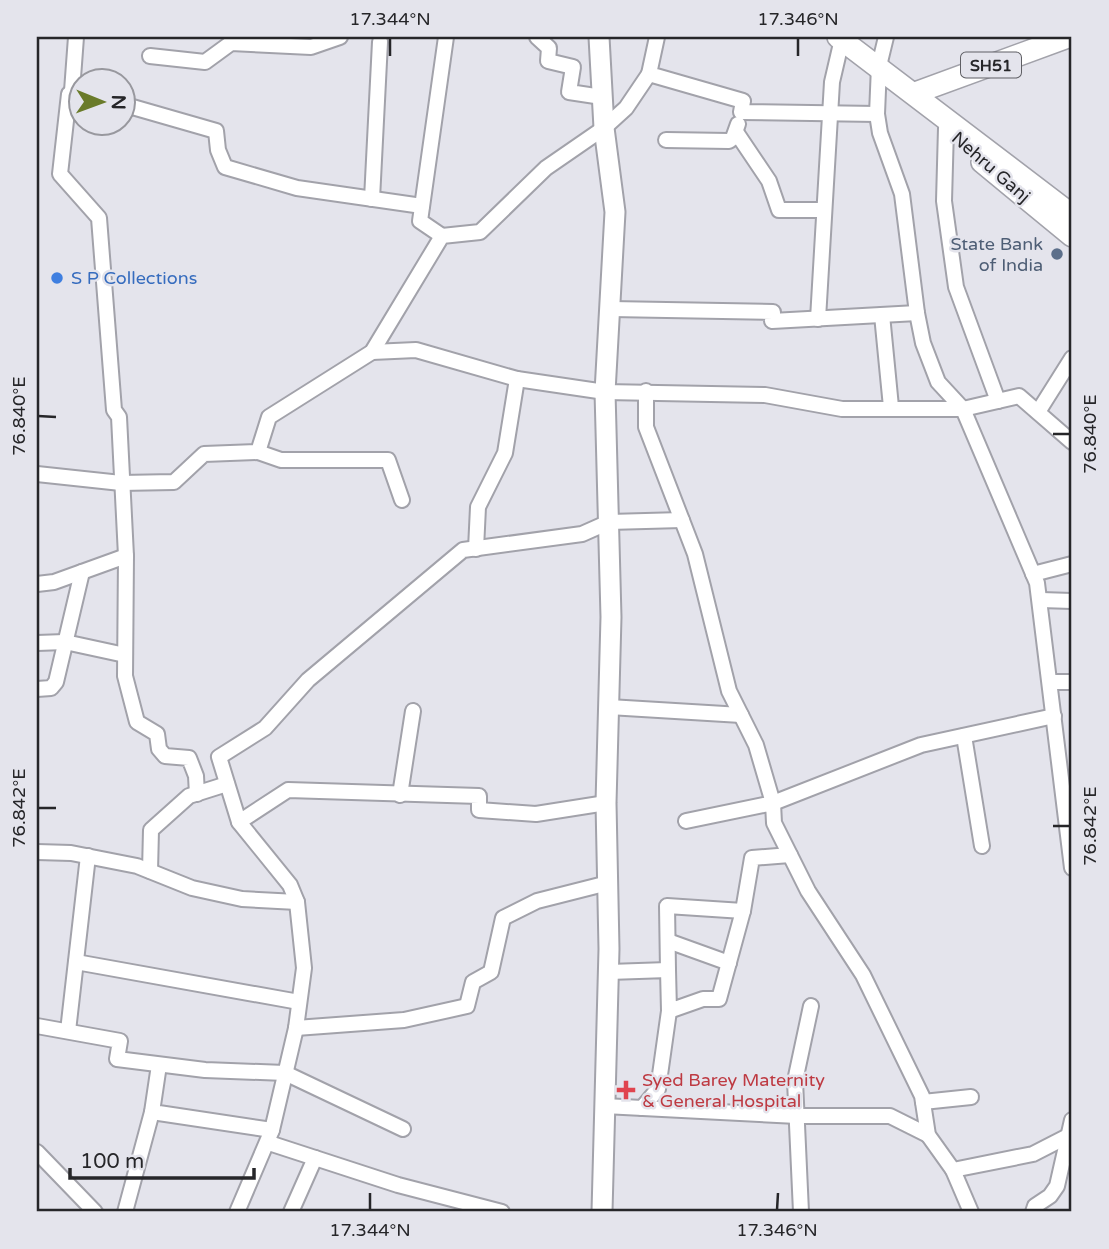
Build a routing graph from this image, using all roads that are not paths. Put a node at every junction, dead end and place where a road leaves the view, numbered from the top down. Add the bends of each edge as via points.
1 (76, 37) edge
2 (340, 37) edge
3 (446, 37) edge
4 (537, 37) edge
5 (598, 37) edge
6 (657, 37) edge
7 (886, 37) edge
8 (1068, 37) edge
9 (840, 38) edge
10 (380, 42) dead end
11 (150, 56) dead end
12 (76, 66) edge
13 (879, 66) junction
14 (649, 74) junction
15 (915, 93) junction
16 (602, 97) junction
17 (136, 108) edge
18 (741, 112) junction
19 (877, 114) junction
20 (832, 115) junction
21 (66, 121) edge
22 (604, 128) junction
23 (946, 128) junction
24 (736, 132) junction
25 (666, 140) dead end
26 (372, 199) junction
27 (422, 206) junction
28 (824, 210) junction
29 (1072, 215) edge
30 (442, 236) junction
31 (1072, 236) edge
32 (611, 309) junction
33 (917, 313) junction
34 (882, 315) junction
35 (818, 319) junction
36 (372, 352) junction
37 (1072, 358) edge
38 (517, 379) junction
39 (646, 391) junction
40 (605, 392) junction
41 (998, 401) junction
42 (891, 407) junction
43 (963, 409) junction
44 (1038, 412) junction
45 (1072, 442) edge
46 (258, 452) junction
47 (37, 474) edge
48 (121, 483) junction
49 (402, 500) dead end
50 (682, 520) junction
51 (608, 522) junction
52 (476, 548) junction
53 (126, 556) junction
54 (1072, 564) edge
55 (82, 572) junction
56 (1033, 574) junction
57 (37, 584) edge
58 (1041, 600) junction
59 (1072, 601) edge
60 (65, 642) junction
61 (37, 643) edge
62 (125, 655) junction
63 (1051, 682) junction
64 (1072, 682) edge
65 (37, 689) edge
66 (609, 706) junction
67 (413, 711) dead end
68 (741, 715) junction
69 (1055, 716) junction
70 (964, 736) junction
71 (1066, 766) edge
72 (227, 784) junction
73 (197, 794) junction
74 (400, 795) junction
75 (606, 803) junction
76 (774, 803) junction
77 (687, 821) dead end
78 (239, 822) junction
79 (982, 846) dead end
80 (37, 852) edge
81 (790, 855) junction
82 (88, 856) junction
83 (1072, 868) edge
84 (150, 871) junction
85 (608, 883) junction
86 (297, 902) junction
87 (743, 912) junction
88 (668, 941) junction
89 (76, 962) junction
90 (729, 963) junction
91 (668, 970) junction
92 (609, 972) junction
93 (299, 1002) junction
94 (811, 1006) dead end
95 (669, 1011) junction
96 (37, 1026) edge
97 (296, 1028) junction
98 (68, 1031) junction
99 (159, 1065) junction
100 (285, 1073) junction
101 (971, 1097) dead end
102 (923, 1102) junction
103 (604, 1106) junction
104 (642, 1108) junction
105 (152, 1112) junction
106 (797, 1116) junction
107 (403, 1129) dead end
108 (1071, 1129) edge
109 (928, 1135) junction
110 (270, 1137) junction
111 (37, 1152) edge
112 (315, 1158) junction
113 (953, 1170) junction
114 (95, 1212) edge
115 (125, 1212) edge
116 (237, 1212) edge
117 (291, 1212) edge
118 (502, 1212) edge
119 (602, 1212) edge
120 (801, 1212) edge
121 (971, 1212) edge
122 (1033, 1212) edge

1 - 12 street
2 - 11 street via 311,47 231,43 205,62
3 - 27 street
4 - 16 street via 548,48 548,61 573,67 569,92
5 - 16 main road
6 - 14 street
7 - 13 street
8 - 15 main road, SH51
9 - 13 main road, Nehru Ganj
9 - 20 street
10 - 26 street
13 - 15 main road, Nehru Ganj
13 - 19 street
14 - 18 street via 743,101
14 - 22 street via 626,108
15 - 23 main road, Nehru Ganj
15 - 29 main road, Nehru Ganj
16 - 22 main road
17 - 26 street via 216,131 225,167 297,188
18 - 20 street
18 - 24 street
19 - 20 street
19 - 33 street via 902,194
20 - 28 street
21 - 48 street via 60,174 99,218 114,410 120,417
22 - 30 street via 546,167 481,232
22 - 32 main road via 615,212
23 - 31 main road, Nehru Ganj
23 - 41 street via 944,201 956,288
24 - 25 street via 729,141
24 - 28 street via 769,181 779,210
26 - 27 street
27 - 30 street via 420,220
28 - 35 street
30 - 36 street
32 - 35 street via 773,312 772,321
32 - 40 main road
33 - 34 street
33 - 43 street via 938,382
34 - 35 street
34 - 42 street
36 - 38 street via 416,350
36 - 46 street via 269,417
37 - 44 street
38 - 40 street
38 - 52 street via 505,453 478,507
39 - 40 street
39 - 42 street via 765,395 842,409
39 - 50 street via 646,427
40 - 51 main road
41 - 43 street
41 - 44 street via 1019,396
42 - 43 street
43 - 56 street
44 - 45 street
46 - 48 street via 204,454 174,482
46 - 49 street via 281,460 388,460
47 - 48 street
48 - 53 street
50 - 51 street
50 - 68 street via 695,554 729,691
51 - 52 street via 582,534
51 - 66 main road
52 - 72 street via 463,550 308,680 265,728 219,757
53 - 55 street
53 - 62 street
54 - 56 street
55 - 57 street
55 - 60 street
56 - 58 street
58 - 59 street
58 - 63 street
60 - 61 street
60 - 62 street
60 - 65 street via 55,682 51,688
62 - 73 street via 126,684 137,722 157,734 165,755 189,758
63 - 64 street
63 - 69 street
66 - 68 street
66 - 75 main road
67 - 74 street
68 - 76 street via 756,745
69 - 70 street
69 - 71 street
70 - 76 street via 922,745
70 - 79 street
71 - 83 street
72 - 73 street
72 - 78 street
73 - 84 street via 151,830
74 - 75 street via 479,796 479,810 536,814
74 - 78 street via 288,790
75 - 85 main road
76 - 77 street
76 - 81 street via 774,823
78 - 86 street via 290,885
80 - 82 street
81 - 87 street via 752,858
81 - 102 street via 863,975
82 - 84 street
82 - 89 street
84 - 86 street via 192,888 242,899
85 - 92 main road
85 - 97 street via 537,901 503,918 491,972 473,982 467,1006 404,1020
86 - 93 street via 304,968
87 - 88 street via 667,906
87 - 90 street
88 - 90 street
88 - 91 street
89 - 93 street
89 - 98 street
90 - 95 street via 719,999 703,999
91 - 92 street
91 - 95 street
92 - 103 main road
93 - 97 street
94 - 106 street via 797,1065
95 - 104 street via 658,1088
96 - 98 street
97 - 100 street
98 - 99 street via 120,1041 117,1059
99 - 100 street
99 - 105 street
100 - 107 street
100 - 110 street
101 - 102 street
102 - 109 street
103 - 104 street
103 - 119 main road
104 - 106 street
105 - 110 street
105 - 115 street
106 - 109 street via 890,1116
106 - 120 street
108 - 113 street via 1033,1154
108 - 122 street via 1055,1192 1040,1200
109 - 113 street
110 - 112 street
110 - 116 street
111 - 114 street
112 - 117 street
112 - 118 street
113 - 121 street

